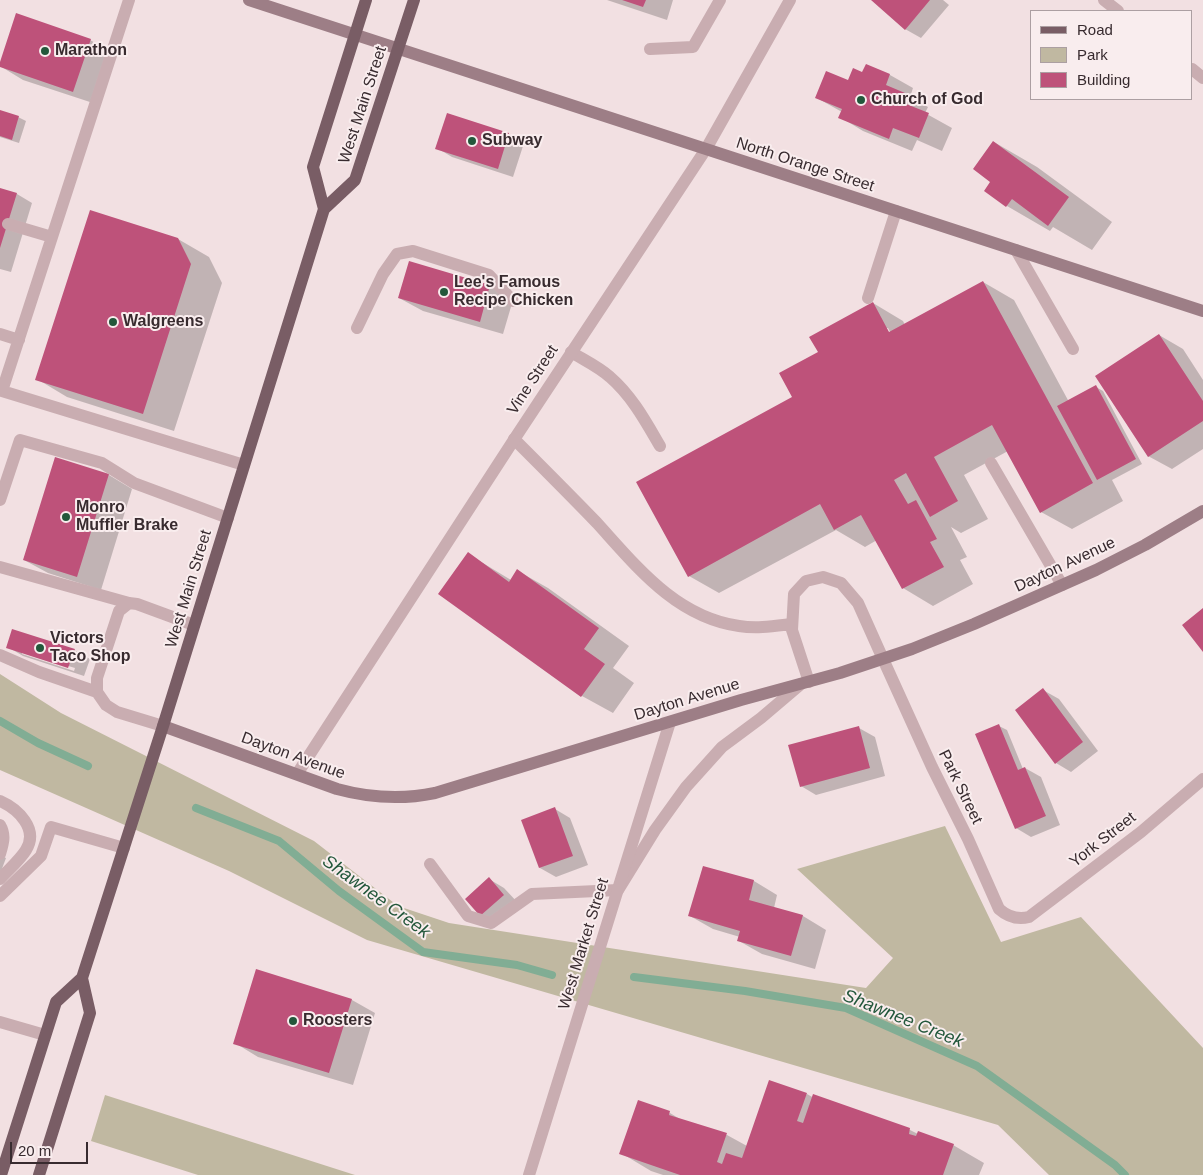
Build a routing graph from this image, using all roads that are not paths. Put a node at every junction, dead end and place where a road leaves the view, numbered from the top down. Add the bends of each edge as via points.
1 (129, 0) edge
2 (248, 0) edge
3 (366, 0) edge
4 (414, 0) edge
5 (720, 0) edge
6 (790, 0) edge
7 (1104, 0) edge
8 (262, 2) edge
9 (1117, 10) edge
10 (355, 35) junction
11 (650, 49) dead end
12 (398, 50) junction
13 (706, 150) junction
14 (324, 209) junction
15 (896, 211) junction
16 (8, 224) dead end
17 (52, 237) junction
18 (1016, 250) junction
19 (868, 298) dead end
20 (513, 302) dead end
21 (1203, 311) edge
22 (357, 328) dead end
23 (0, 334) edge
24 (19, 340) junction
25 (1073, 349) dead end
26 (571, 352) junction
27 (1, 393) edge
28 (514, 439) junction
29 (660, 446) dead end
30 (991, 463) dead end
31 (244, 466) junction
32 (0, 500) edge
33 (1203, 511) edge
34 (228, 518) junction
35 (0, 567) edge
36 (1062, 585) junction
37 (128, 604) junction
38 (792, 624) junction
39 (194, 625) junction
40 (0, 655) edge
41 (883, 659) junction
42 (805, 683) junction
43 (96, 692) junction
44 (670, 722) junction
45 (163, 726) junction
46 (296, 774) junction
47 (1203, 780) edge
48 (0, 801) edge
49 (0, 826) edge
50 (124, 848) junction
51 (0, 854) edge
52 (430, 864) dead end
53 (0, 879) edge
54 (618, 890) junction
55 (0, 896) edge
56 (1019, 920) joint
57 (82, 978) junction
58 (0, 1022) edge
59 (45, 1035) junction
60 (1, 1175) edge
61 (39, 1175) edge
62 (529, 1175) edge

1 - 17 street
2 - 8 main road, North Orange Street
3 - 10 main road, West Main Street
4 - 12 main road, West Main Street
5 - 11 street via 693,47
6 - 13 street, Vine Street
7 - 9 street
8 - 10 main road, North Orange Street
10 - 12 main road, North Orange Street
10 - 14 main road, West Main Street via 313,167
12 - 13 main road, North Orange Street
12 - 14 main road, West Main Street via 356,180
13 - 15 main road, North Orange Street
13 - 26 street, Vine Street
14 - 31 main road, West Main Street
15 - 18 main road, North Orange Street
15 - 19 street
16 - 17 street
17 - 24 street
18 - 21 main road, North Orange Street
18 - 25 street
20 - 22 street via 489,275 413,251 397,254 383,274
23 - 24 street
24 - 27 street
26 - 28 street, Vine Street
26 - 29 street via 616,383 636,406
27 - 31 street
28 - 38 street via 650,581 684,606 720,622 740,626
28 - 46 street, Vine Street
30 - 36 street
31 - 34 main road, West Main Street
32 - 34 street via 20,440 102,463 134,483
33 - 36 main road, Dayton Avenue via 1145,545
34 - 39 main road, West Main Street
35 - 37 street
36 - 41 main road, Dayton Avenue via 912,650
37 - 39 street via 149,608
37 - 43 street via 119,611 97,678
38 - 41 street, Park Street via 794,594 806,581 823,577 841,583 858,603
38 - 42 street, Park Street
39 - 45 main road, West Main Street
40 - 43 street
41 - 42 main road, Dayton Avenue
41 - 56 street, Park Street via 999,909
42 - 44 main road, Dayton Avenue
42 - 54 street via 722,747 686,787
43 - 45 street via 106,705 117,712
44 - 46 main road, Dayton Avenue via 417,797 360,795
44 - 54 street, West Market Street
45 - 46 main road, Dayton Avenue
45 - 50 main road, West Main Street
47 - 56 street, York Street via 1141,832 1029,917
48 - 53 street via 20,814 31,838 26,850
49 - 51 street via 3,843
50 - 55 street via 51,827 41,856
50 - 57 main road, West Main Street
52 - 54 street via 468,916 492,923 532,894
54 - 62 street, West Market Street
57 - 59 main road, West Main Street via 56,1002
57 - 61 main road via 90,1013
58 - 59 street
59 - 60 main road, West Main Street

